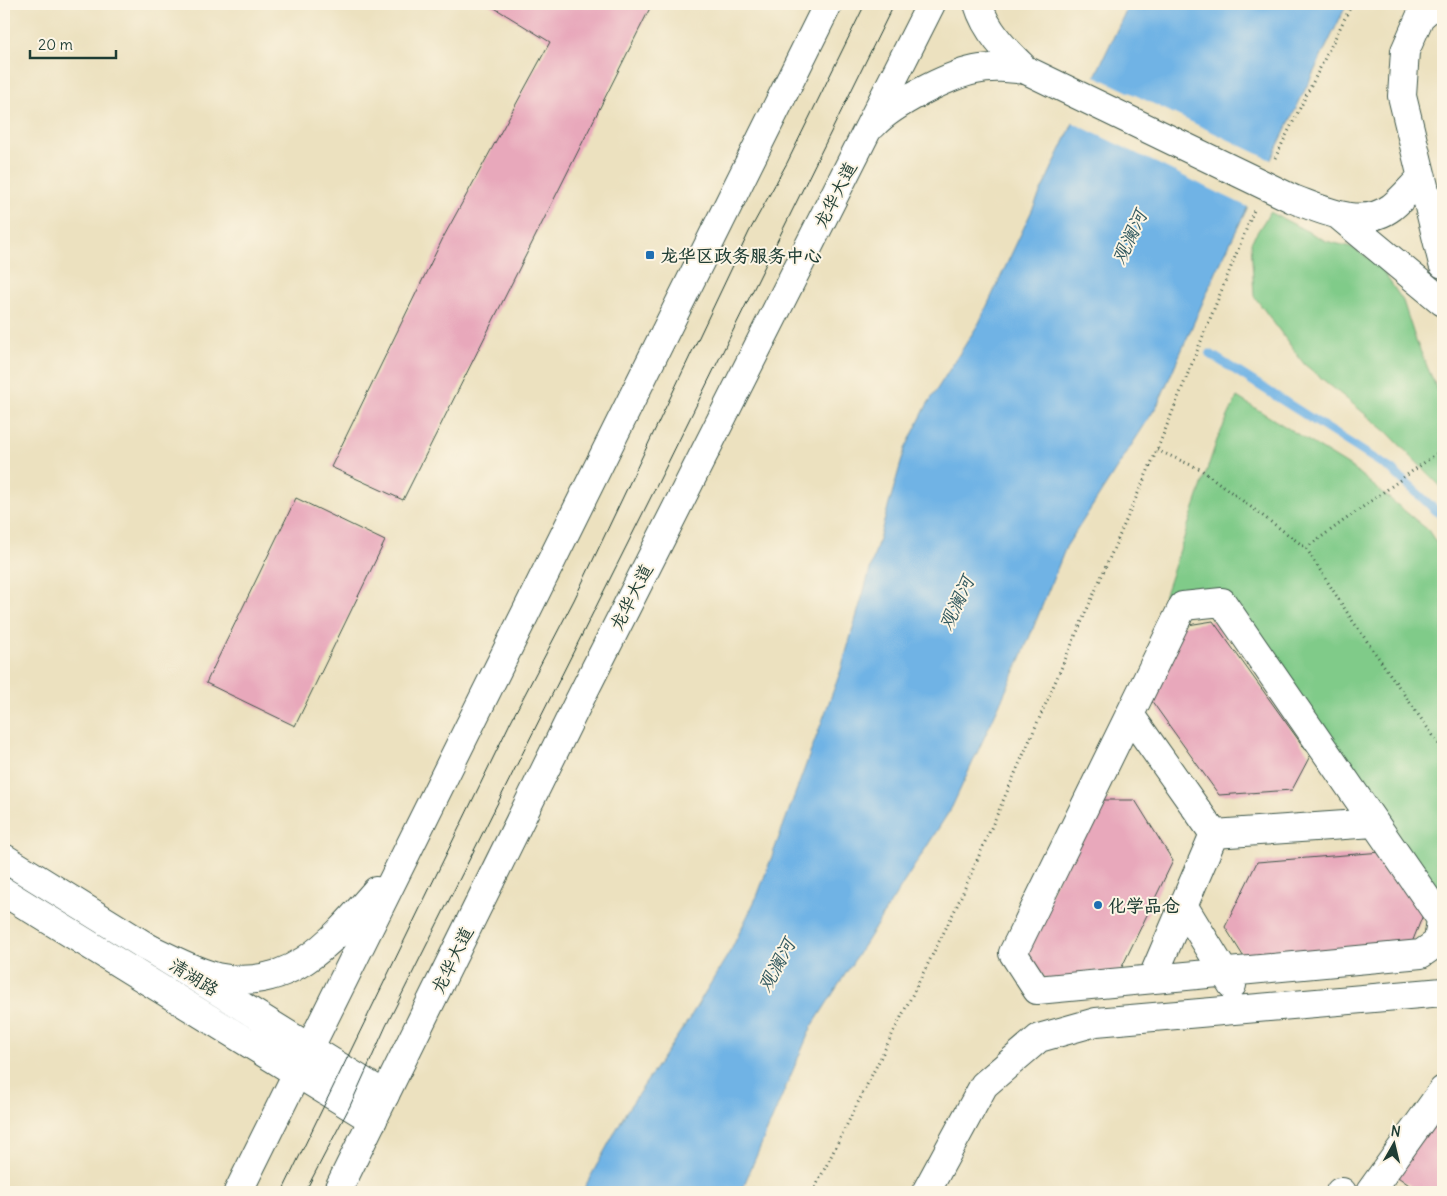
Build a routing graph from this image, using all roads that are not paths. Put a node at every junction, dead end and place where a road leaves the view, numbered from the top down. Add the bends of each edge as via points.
1 (828, 4) edge
2 (931, 4) edge
3 (978, 4) edge
4 (1435, 4) edge
5 (1026, 70) junction
6 (867, 132) junction
7 (1422, 177) junction
8 (1338, 215) junction
9 (1443, 264) edge
10 (1443, 302) edge
11 (1130, 715) junction
12 (1374, 823) junction
13 (1214, 834) junction
14 (4, 858) edge
15 (399, 866) junction
16 (4, 892) edge
17 (1184, 905) junction
18 (146, 947) junction
19 (1225, 973) junction
20 (1152, 979) junction
21 (1443, 992) edge
22 (1247, 1009) junction
23 (309, 1048) junction
24 (297, 1073) junction
25 (1443, 1090) edge
26 (386, 1095) junction
27 (374, 1120) junction
28 (238, 1192) edge
29 (337, 1192) edge
30 (926, 1192) edge
31 (1370, 1192) edge

1 - 15 main road
2 - 6 main road, 龙华大道
3 - 5 main road via 982,18
4 - 7 main road via 1420,17 1405,50 1402,96
5 - 6 main road via 1000,67 956,76 880,116
5 - 8 main road, bridge via 1292,199
6 - 26 main road, 龙华大道 via 582,694
7 - 8 main road via 1391,208 1366,218
7 - 9 main road
8 - 10 main road
11 - 12 main road via 1183,606 1222,602
11 - 13 main road
11 - 20 main road via 1013,953 1037,990
12 - 13 main road
12 - 19 main road via 1441,919 1438,942 1421,954
13 - 17 main road
14 - 18 main road, 清湖路
15 - 18 main road via 315,954 289,971 266,978 230,979 201,972
15 - 23 main road
16 - 24 main road, 清湖路
17 - 19 main road
17 - 20 main road
18 - 23 main road, 清湖路
19 - 20 main road
19 - 22 main road
21 - 22 main road
22 - 30 main road via 1096,1022 1039,1038 984,1085
23 - 24 main road
23 - 26 main road, 清湖路
24 - 27 main road, 清湖路
24 - 28 main road
25 - 31 main road
26 - 27 main road, 龙华大道
27 - 29 main road, 龙华大道

